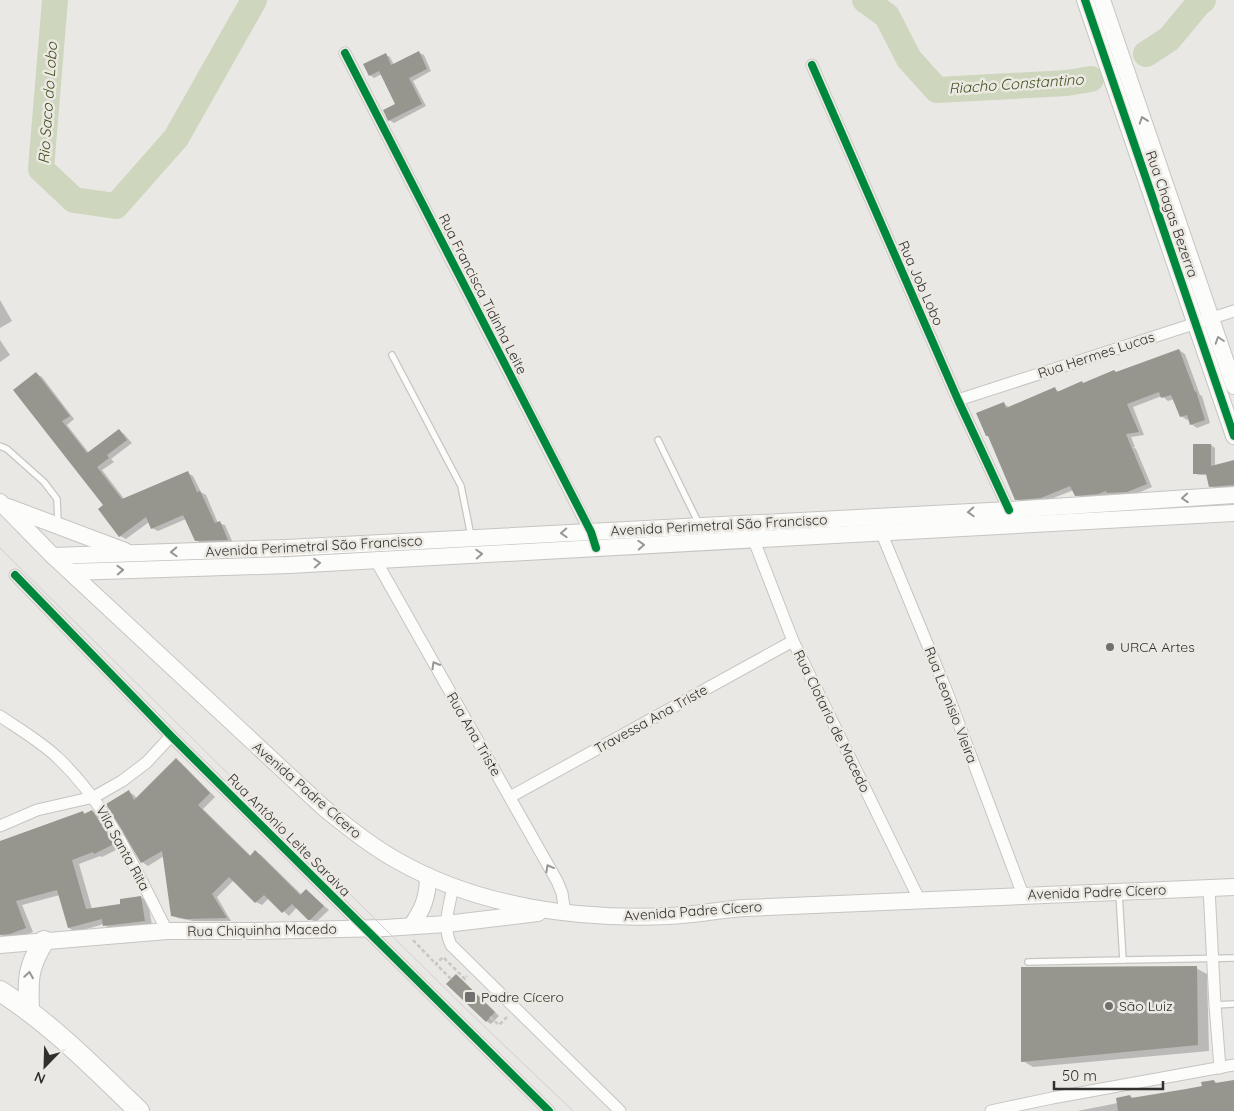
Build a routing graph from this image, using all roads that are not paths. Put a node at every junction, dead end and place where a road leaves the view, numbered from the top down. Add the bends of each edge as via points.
1 (1085, 0) edge
2 (1102, 0) edge
3 (345, 52) dead end
4 (812, 65) dead end
5 (1234, 311) edge
6 (1204, 321) junction
7 (392, 355) dead end
8 (1234, 386) edge
9 (958, 400) junction
10 (1234, 436) edge
11 (658, 440) dead end
12 (0, 446) edge
13 (1234, 495) edge
14 (2, 503) edge
15 (1009, 510) junction
16 (1234, 513) edge
17 (876, 516) junction
18 (58, 526) junction
19 (700, 526) junction
20 (591, 532) junction
21 (880, 532) junction
22 (471, 538) junction
23 (753, 538) junction
24 (286, 548) junction
25 (596, 548) junction
26 (132, 554) junction
27 (53, 556) junction
28 (375, 559) junction
29 (289, 564) junction
30 (71, 572) junction
31 (15, 575) dead end
32 (792, 641) junction
33 (0, 716) edge
34 (171, 736) junction
35 (510, 796) junction
36 (94, 798) junction
37 (0, 826) edge
38 (428, 876) junction
39 (453, 887) junction
40 (1234, 887) edge
41 (1209, 888) junction
42 (1119, 892) junction
43 (1023, 895) junction
44 (919, 899) junction
45 (559, 912) junction
46 (446, 924) junction
47 (411, 926) junction
48 (365, 928) junction
49 (166, 931) junction
50 (44, 942) junction
51 (0, 945) edge
52 (1213, 958) junction
53 (1234, 958) edge
54 (1122, 960) junction
55 (1028, 962) dead end
56 (0, 991) edge
57 (1234, 1004) edge
58 (1215, 1005) junction
59 (29, 1011) junction
60 (1234, 1066) edge
61 (1220, 1068) junction
62 (139, 1111) edge
63 (549, 1111) edge
64 (620, 1111) edge
65 (991, 1111) edge

1 - 6 main road, Rua Chagas Bezerra
6 -> 2 main road, Rua Chagas Bezerra
3 - 20 street, Rua Francisca Tidinha Leite
4 - 9 street, Rua Job Lobo
5 - 6 street, Rua Hermes Lucas
8 -> 6 main road, Rua Chagas Bezerra
6 - 9 street, Rua Hermes Lucas
6 - 10 main road, Rua Chagas Bezerra
7 - 22 lane via 461,486
9 - 15 street, Rua Job Lobo
11 - 19 lane
12 - 18 lane via 8,448 57,499
13 -> 15 main road, Avenida Perimetral São Francisco
14 - 18 main road
14 - 27 main road, Avenida Padre Cícero
15 -> 17 main road, Avenida Perimetral São Francisco
16 - 21 main road, Avenida Perimetral São Francisco
17 - 19 main road, Avenida Perimetral São Francisco
17 - 21 street, Rua Leonisio Vieira
18 - 26 main road
19 - 20 main road, Avenida Perimetral São Francisco
20 -> 22 main road, Avenida Perimetral São Francisco
20 - 25 street, Rua Francisca Tidinha Leite
21 - 23 main road, Avenida Perimetral São Francisco
21 - 43 street, Rua Leonisio Vieira via 948,692
22 - 24 main road, Avenida Perimetral São Francisco
25 -> 23 main road, Avenida Perimetral São Francisco
23 - 32 street, Rua Clotario de Macedo
24 -> 26 main road, Avenida Perimetral São Francisco
24 - 29 main road
28 -> 25 main road, Avenida Perimetral São Francisco
26 - 27 main road, Avenida Perimetral São Francisco
27 - 30 main road, Avenida Padre Cícero
29 -> 28 main road, Avenida Perimetral São Francisco
35 -> 28 street, Rua Ana Triste
30 -> 29 main road, Avenida Perimetral São Francisco
30 - 38 main road, Avenida Padre Cícero via 324,808 364,840
31 - 34 street, Rua Antônio Leite Saraiva
32 - 35 street, Travessa Ana Triste
32 - 44 street, Rua Clotario de Macedo
33 - 36 street, Vila Santa Rita via 58,758
34 - 36 street via 147,762
34 - 48 street, Rua Antônio Leite Saraiva
45 -> 35 street, Rua Ana Triste via 562,894 557,882
36 - 37 street via 37,810
36 - 49 street, Vila Santa Rita via 112,823
38 - 39 main road, Avenida Padre Cícero
38 - 47 main road via 426,902
39 - 45 main road, Avenida Padre Cícero
39 - 46 street
40 - 41 main road, Avenida Padre Cícero
41 - 42 main road, Avenida Padre Cícero
41 - 52 street
42 - 43 main road, Avenida Padre Cícero
42 - 54 lane
43 - 44 main road, Avenida Padre Cícero
44 - 45 main road, Avenida Padre Cícero via 744,908 670,916
45 - 46 main road, Rua Chiquinha Macedo
46 - 47 main road, Rua Chiquinha Macedo
46 - 64 street via 446,935 451,945
47 - 48 main road, Rua Chiquinha Macedo
48 - 49 main road, Rua Chiquinha Macedo
48 - 63 street, Rua Antônio Leite Saraiva
49 - 50 main road, Rua Chiquinha Macedo
50 - 51 main road, Rua Chiquinha Macedo
59 -> 50 highway via 28,976 35,955
52 - 53 lane
52 - 54 lane
52 - 58 street
54 - 55 lane
56 - 59 highway
57 - 58 lane
58 - 61 street
59 - 62 highway via 96,1067
60 - 61 street
61 - 65 street

